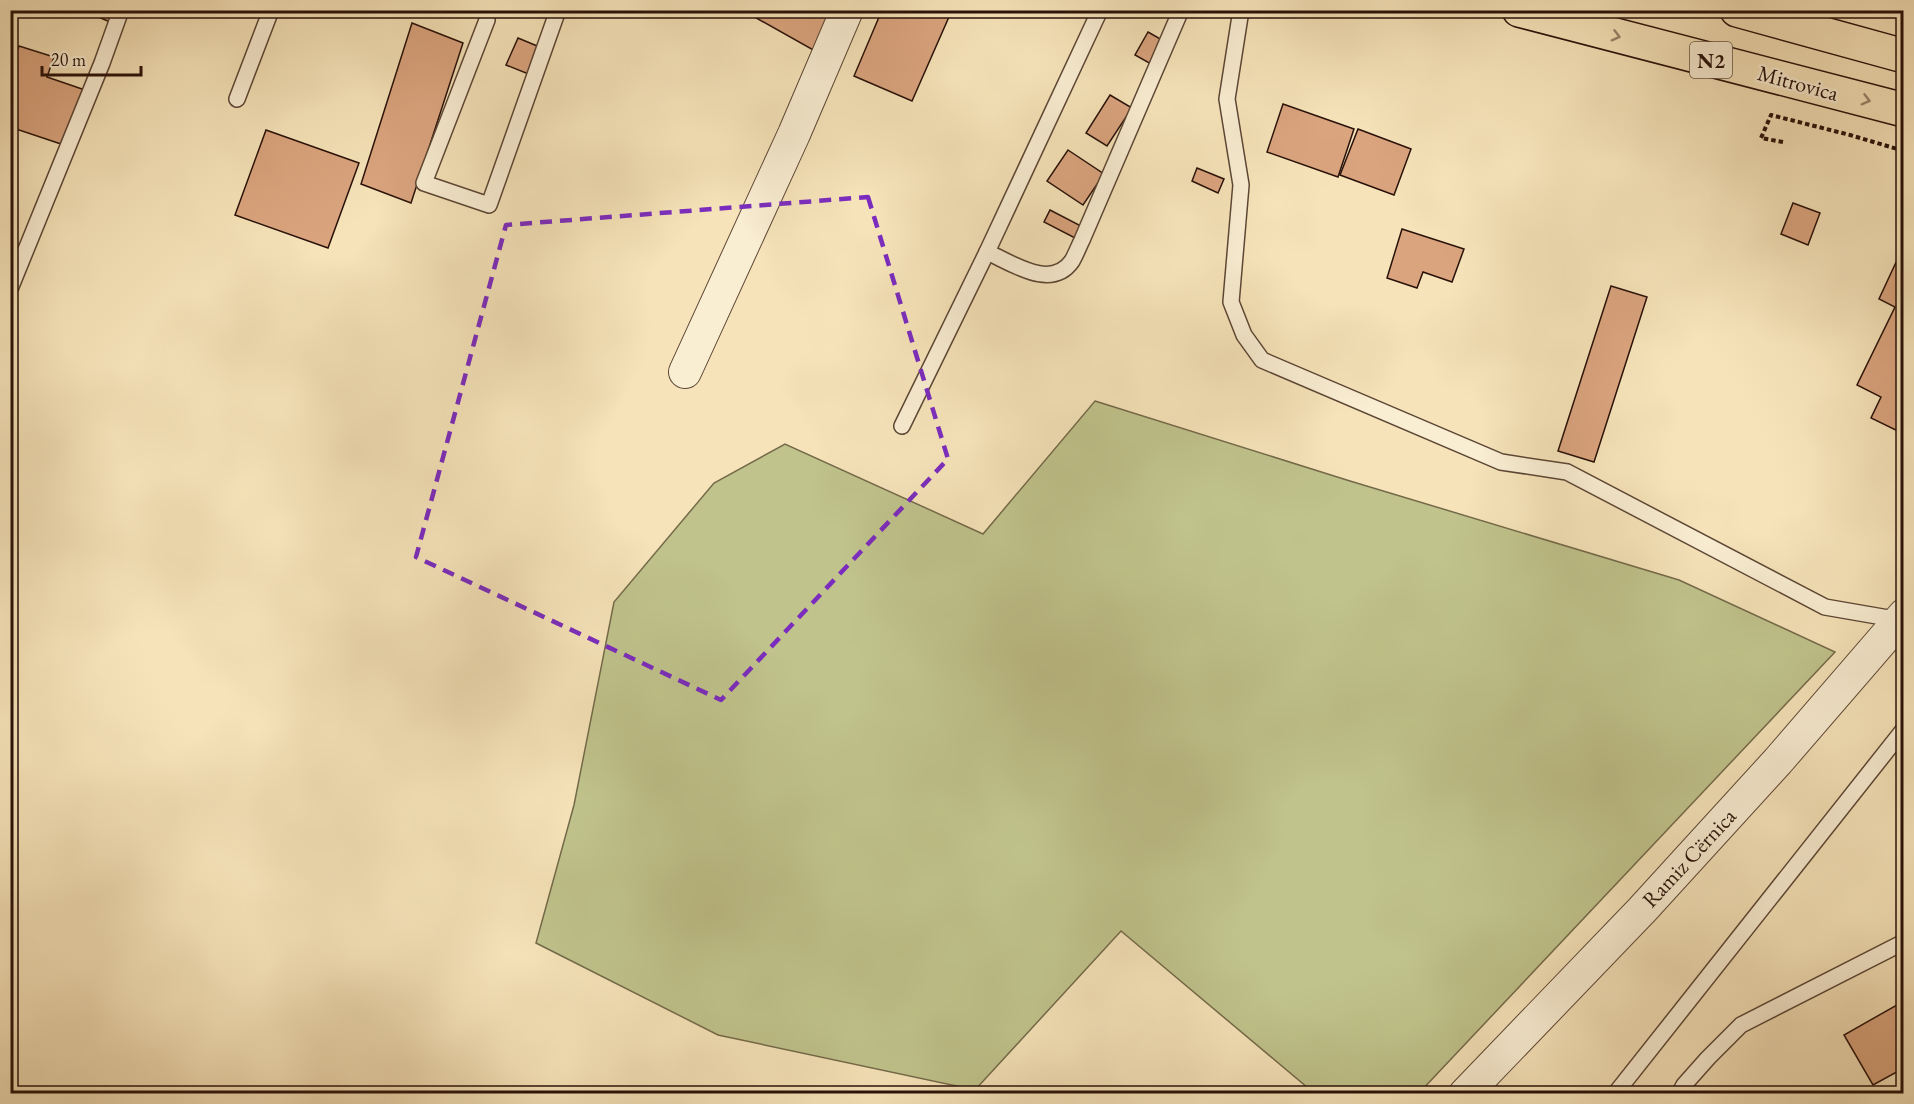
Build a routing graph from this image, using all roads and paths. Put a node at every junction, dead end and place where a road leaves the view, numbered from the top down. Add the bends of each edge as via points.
1 (121, 10) edge
2 (271, 10) edge
3 (558, 10) edge
4 (847, 10) edge
5 (1100, 10) edge
6 (1181, 10) edge
7 (1241, 10) edge
8 (1519, 10) edge
9 (1737, 10) edge
10 (487, 20) dead end
11 (1904, 56) edge
12 (237, 99) dead end
13 (1904, 110) edge
14 (1784, 142) dead end
15 (1904, 151) edge
16 (987, 252) junction
17 (10, 289) edge
18 (685, 372) dead end
19 (902, 426) dead end
20 (1902, 618) edge
21 (1904, 729) edge
22 (1904, 942) edge
23 (1466, 1094) edge
24 (1615, 1094) edge
25 (1679, 1094) edge

1 - 17 lane
2 - 12 lane
3 - 10 lane via 489,205 424,183
4 - 18 street
5 - 16 lane
6 - 16 lane via 1071,263 1056,274 1039,275
7 - 20 lane via 1227,99 1241,185 1231,302 1244,335 1262,360 1502,462 1567,472 1825,607
8 -> 13 highway, Mitrovica / N2
9 - 11 highway, N2
14 - 15 path via 1761,138 1771,115
16 - 19 lane
20 - 23 street, Ramiz Cërnica via 1642,910
21 - 24 lane
22 - 25 lane via 1741,1025 1683,1085

